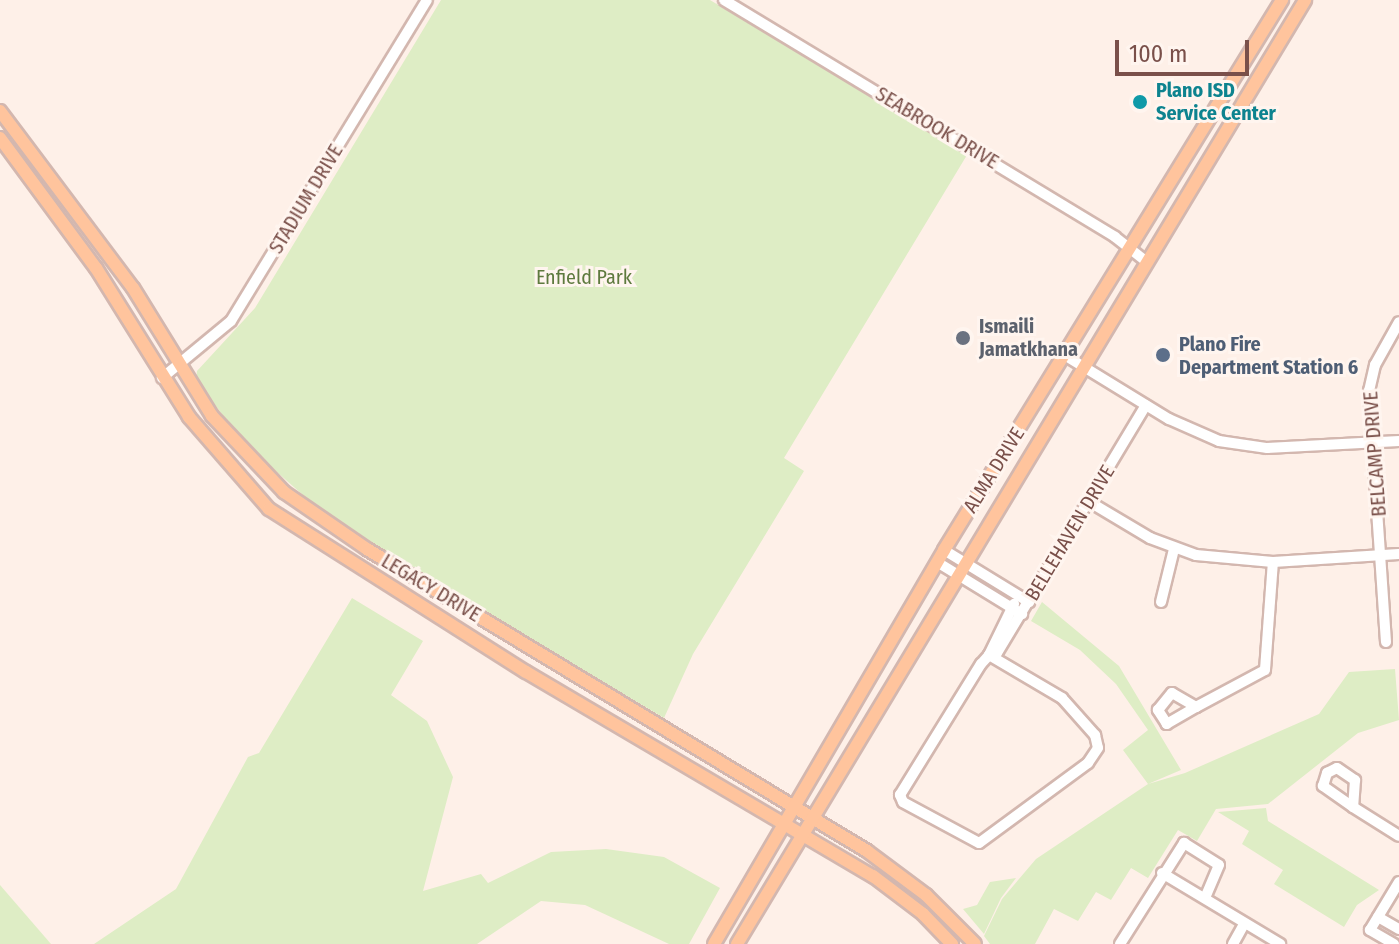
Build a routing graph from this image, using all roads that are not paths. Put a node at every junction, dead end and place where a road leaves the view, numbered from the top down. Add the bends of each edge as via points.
1 (427, 0) edge
2 (724, 0) edge
3 (1282, 0) edge
4 (1305, 0) edge
5 (1240, 70) junction
6 (1257, 78) junction
7 (0, 111) edge
8 (0, 138) edge
9 (36, 156) junction
10 (21, 164) junction
11 (1131, 249) junction
12 (1146, 261) junction
13 (1399, 322) edge
14 (1066, 356) junction
15 (179, 366) junction
16 (1082, 366) junction
17 (162, 378) junction
18 (1146, 405) junction
19 (1399, 441) edge
20 (1371, 442) junction
21 (1088, 501) junction
22 (1174, 549) junction
23 (944, 550) junction
24 (1399, 554) edge
25 (1383, 555) junction
26 (937, 562) junction
27 (965, 562) junction
28 (1273, 562) junction
29 (958, 574) junction
30 (1024, 599) junction
31 (1161, 602) dead end
32 (1017, 610) junction
33 (1386, 642) dead end
34 (536, 652) junction
35 (989, 655) junction
36 (880, 658) junction
37 (902, 668) junction
38 (526, 672) junction
39 (1196, 707) dead end
40 (664, 729) junction
41 (653, 748) junction
42 (793, 806) junction
43 (1353, 807) dead end
44 (813, 817) junction
45 (781, 824) junction
46 (801, 836) junction
47 (1399, 836) edge
48 (1162, 873) junction
49 (1399, 882) edge
50 (1205, 898) junction
51 (1378, 917) junction
52 (1244, 924) junction
53 (959, 926) junction
54 (1399, 929) edge
55 (949, 940) edge
56 (714, 944) edge
57 (737, 944) edge
58 (975, 944) edge
59 (1120, 944) edge
60 (1233, 944) edge
61 (1280, 944) edge
62 (1394, 944) edge

1 - 15 street, STADIUM DRIVE via 231,321
2 - 11 street, SEABROOK DRIVE
3 - 5 main road, ALMA DRIVE
4 - 6 main road, ALMA DRIVE
5 - 6 main road
5 - 11 main road, ALMA DRIVE
6 - 12 main road, ALMA DRIVE
7 - 9 main road, LEGACY DRIVE
8 - 10 main road, LEGACY DRIVE
9 - 10 main road
9 - 15 main road, LEGACY DRIVE via 133,288
10 - 17 main road, LEGACY DRIVE via 96,268
11 - 12 street, SEABROOK DRIVE
11 - 14 main road, ALMA DRIVE
12 - 16 main road, ALMA DRIVE
13 - 20 street, BELCAMP DRIVE via 1371,378
14 - 16 street
14 - 23 main road, ALMA DRIVE
15 - 17 street, STADIUM DRIVE
15 - 34 main road, LEGACY DRIVE via 212,416 284,492 343,535
16 - 18 street
16 - 27 main road, ALMA DRIVE
17 - 38 main road, LEGACY DRIVE via 218,454 269,509
18 - 20 street via 1190,429 1247,447
18 - 21 street, BELLEHAVEN DRIVE
19 - 20 street
20 - 25 street, BELCAMP DRIVE
21 - 22 street
21 - 30 street, BELLEHAVEN DRIVE
22 - 28 street
22 - 31 street
23 - 26 main road, ALMA DRIVE
23 - 27 street
24 - 25 street
25 - 28 street
25 - 33 street, BELCAMP DRIVE
26 - 29 street
26 - 36 main road, ALMA DRIVE
27 - 29 main road, ALMA DRIVE
27 - 30 street
28 - 39 street via 1265,670
29 - 32 street
29 - 37 main road, ALMA DRIVE
30 - 32 street, BELLEHAVEN DRIVE
32 - 35 street, BELLEHAVEN DRIVE via 997,653
34 - 38 main road
34 - 40 main road, LEGACY DRIVE
35 - 35 street, BELLEHAVEN DRIVE via 1062,698 1095,735 1098,748 1088,763 979,843 900,800
36 - 37 main road
36 - 42 main road, ALMA DRIVE
37 - 44 main road, ALMA DRIVE
38 - 41 main road, LEGACY DRIVE
40 - 41 main road
40 - 42 main road, LEGACY DRIVE
41 - 45 main road, LEGACY DRIVE
42 - 44 main road, LEGACY DRIVE
42 - 45 main road, ALMA DRIVE
43 - 47 street
44 - 46 main road, ALMA DRIVE
44 - 53 main road, LEGACY DRIVE via 903,875
45 - 46 main road, LEGACY DRIVE
45 - 56 main road, ALMA DRIVE
46 - 55 main road, LEGACY DRIVE via 896,892
46 - 57 main road, ALMA DRIVE
48 - 50 street
48 - 50 street via 1184,843 1219,865
48 - 59 street
49 - 51 street
50 - 52 street
51 - 54 street
51 - 62 street via 1370,930
52 - 60 street
52 - 61 street
53 - 55 main road
53 - 58 main road, LEGACY DRIVE

